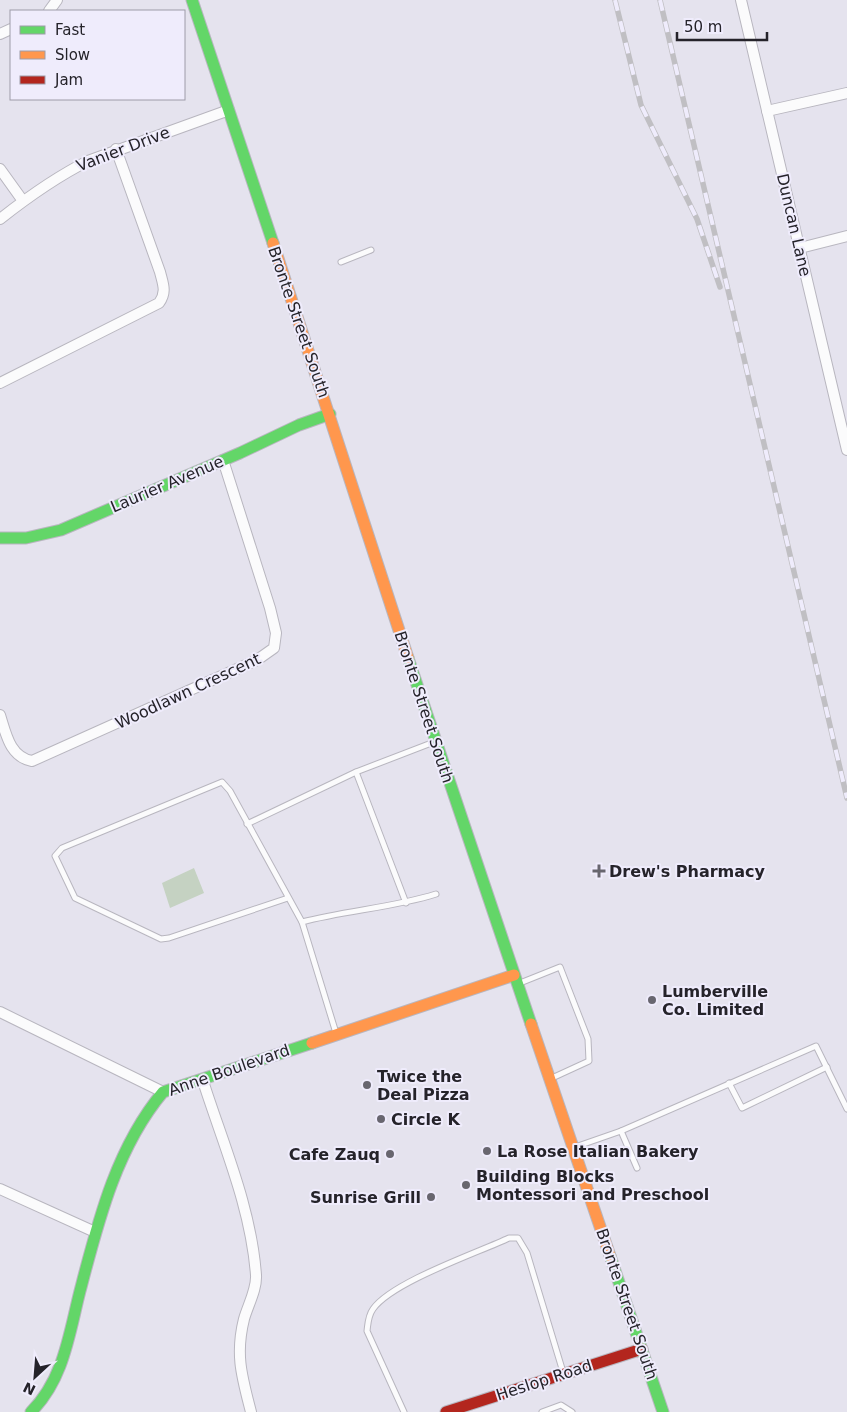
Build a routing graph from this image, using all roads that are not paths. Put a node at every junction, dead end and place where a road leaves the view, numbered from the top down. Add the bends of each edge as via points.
1 (192, 0) edge
2 (741, 0) edge
3 (847, 93) edge
4 (229, 110) junction
5 (767, 111) junction
6 (116, 149) junction
7 (0, 169) edge
8 (23, 201) junction
9 (0, 219) edge
10 (847, 236) edge
11 (800, 248) junction
12 (371, 250) dead end
13 (341, 262) dead end
14 (0, 382) edge
15 (330, 414) junction
16 (846, 444) edge
17 (223, 460) junction
18 (0, 538) edge
19 (0, 715) edge
20 (435, 742) junction
21 (356, 772) junction
22 (247, 824) junction
23 (436, 894) dead end
24 (288, 898) junction
25 (406, 904) junction
26 (302, 922) junction
27 (516, 980) junction
28 (0, 1012) edge
29 (337, 1034) junction
30 (827, 1067) junction
31 (551, 1079) junction
32 (203, 1081) junction
33 (729, 1083) junction
34 (163, 1092) junction
35 (847, 1109) edge
36 (621, 1131) junction
37 (574, 1147) junction
38 (638, 1168) dead end
39 (0, 1189) edge
40 (95, 1232) junction
41 (642, 1349) junction
42 (563, 1373) junction
43 (31, 1412) edge
44 (251, 1412) edge
45 (404, 1412) edge
46 (446, 1412) edge
47 (542, 1412) edge
48 (572, 1412) edge
49 (663, 1412) edge

1 - 4 main road, Bronte Street South
2 - 5 street, Duncan Lane
3 - 5 street
4 - 6 street, Vanier Drive
4 - 15 main road, Bronte Street South
5 - 11 street, Duncan Lane
6 - 8 street, Vanier Drive via 66,172
6 - 14 street via 160,272 165,290 163,297 159,303
7 - 8 street
8 - 9 street, Vanier Drive
10 - 11 street
11 - 16 street, Duncan Lane
12 - 13 lane
15 - 17 main road, Laurier Avenue
15 - 20 main road, Bronte Street South
17 - 18 main road, Laurier Avenue via 61,530 26,538
17 - 19 street, Woodlawn Crescent via 270,608 276,633 274,648 257,660 32,761 22,759 10,745
20 - 21 lane
20 - 27 main road, Bronte Street South
21 - 22 lane
21 - 25 lane
22 - 24 lane
22 - 24 lane via 226,786 222,782 216,783 62,848 55,856 75,898 161,939
23 - 25 lane
24 - 26 lane
25 - 26 lane via 337,912
26 - 29 lane
27 - 29 main road, Anne Boulevard
27 - 31 main road, Bronte Street South
27 - 31 lane via 560,967 588,1039 589,1061
28 - 34 street
29 - 32 main road, Anne Boulevard
30 - 33 lane via 816,1046
30 - 33 lane via 742,1108
30 - 35 lane
31 - 37 main road, Bronte Street South
32 - 34 main road, Anne Boulevard
32 - 44 street via 246,1209 254,1249 256,1278 238,1358
33 - 36 lane
34 - 40 main road, Anne Boulevard via 152,1105 115,1172
36 - 37 lane
36 - 38 lane
37 - 41 main road, Bronte Street South
39 - 40 street
40 - 43 main road, Anne Boulevard via 58,1375 45,1398
41 - 42 main road, Heslop Road
41 - 49 main road, Bronte Street South
42 - 45 lane via 527,1253 518,1238 509,1238 393,1291 373,1309 367,1331
42 - 46 main road, Heslop Road
47 - 48 lane via 561,1405

